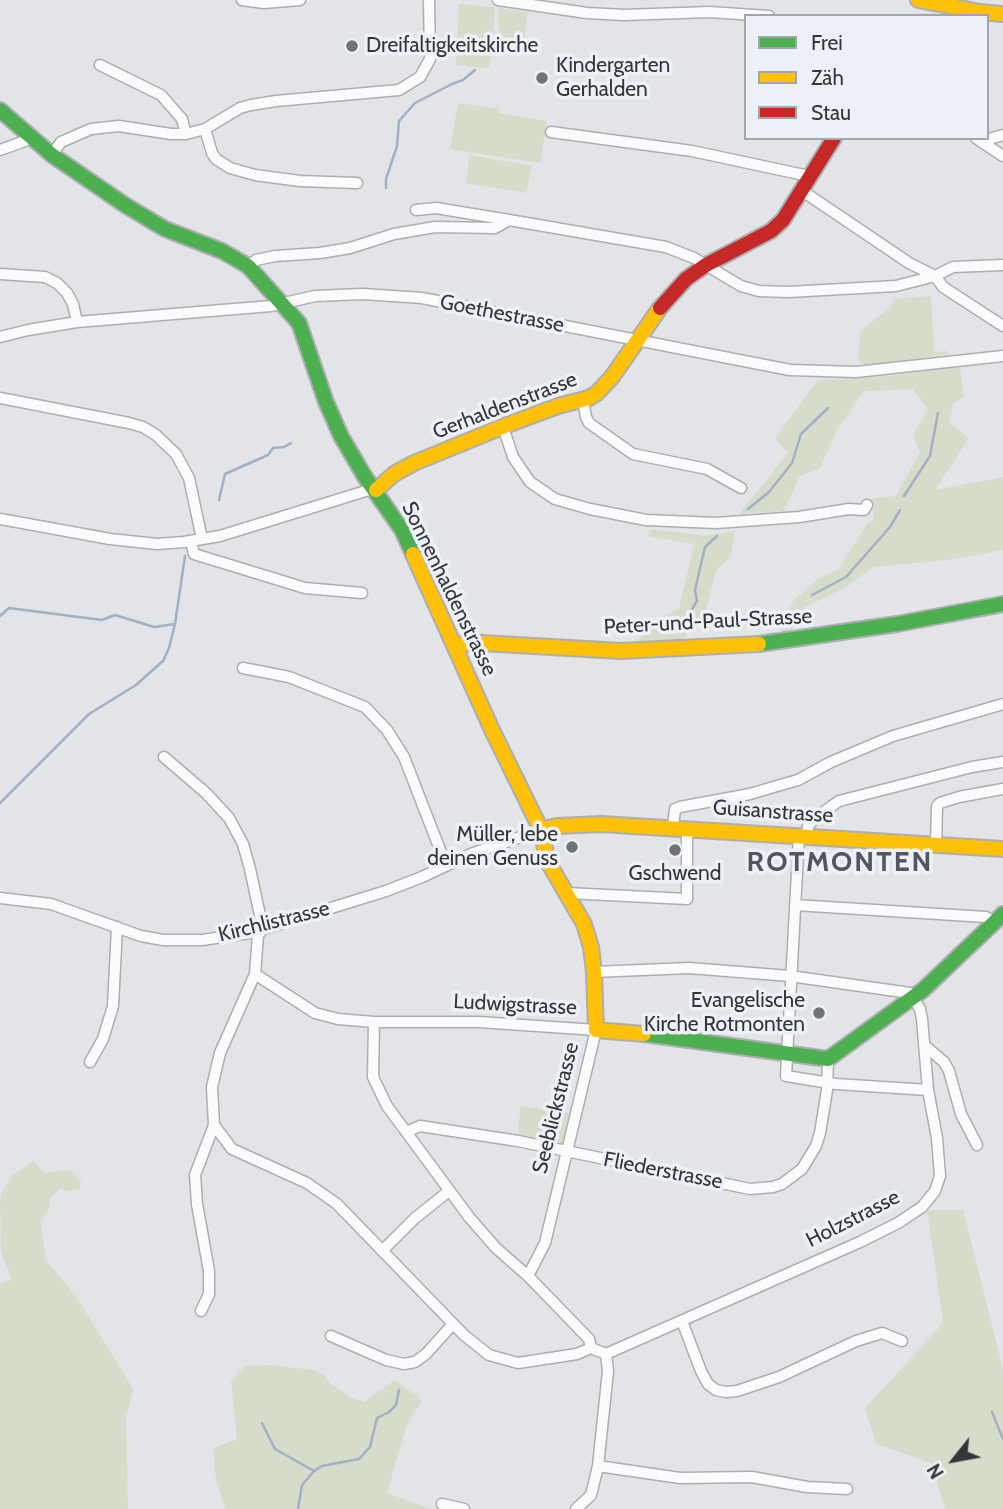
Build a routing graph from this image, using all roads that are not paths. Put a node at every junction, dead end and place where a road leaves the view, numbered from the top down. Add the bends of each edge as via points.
1 (242, 0) edge
2 (300, 0) edge
3 (429, 0) edge
4 (498, 0) edge
5 (921, 4) edge
6 (744, 14) edge
7 (1003, 14) edge
8 (100, 65) dead end
9 (0, 110) edge
10 (205, 129) junction
11 (551, 132) dead end
12 (186, 134) junction
13 (1003, 135) edge
14 (29, 136) junction
15 (833, 140) edge
16 (979, 140) edge
17 (986, 144) junction
18 (0, 150) edge
19 (52, 155) junction
20 (1003, 156) edge
21 (809, 176) junction
22 (357, 183) dead end
23 (801, 190) junction
24 (416, 210) dead end
25 (509, 220) junction
26 (248, 265) junction
27 (706, 265) junction
28 (1003, 265) edge
29 (0, 274) edge
30 (935, 276) junction
31 (283, 303) junction
32 (77, 322) junction
33 (1003, 326) edge
34 (0, 337) edge
35 (637, 341) junction
36 (1003, 356) edge
37 (0, 398) edge
38 (583, 400) junction
39 (503, 427) junction
40 (741, 488) dead end
41 (376, 490) junction
42 (867, 505) dead end
43 (0, 519) edge
44 (196, 540) junction
45 (362, 593) dead end
46 (1003, 604) edge
47 (455, 645) junction
48 (243, 668) dead end
49 (1003, 705) edge
50 (164, 757) dead end
51 (1003, 762) edge
52 (1003, 789) edge
53 (680, 827) junction
54 (541, 830) junction
55 (803, 835) junction
56 (936, 845) junction
57 (1003, 849) edge
58 (446, 865) junction
59 (567, 893) junction
60 (0, 898) edge
61 (795, 905) junction
62 (999, 918) edge
63 (117, 927) junction
64 (263, 929) junction
65 (594, 972) junction
66 (255, 974) junction
67 (790, 976) junction
68 (914, 997) junction
69 (374, 1022) junction
70 (596, 1030) junction
71 (924, 1045) junction
72 (785, 1053) junction
73 (828, 1059) junction
74 (90, 1062) dead end
75 (827, 1082) junction
76 (928, 1090) junction
77 (214, 1125) junction
78 (406, 1132) junction
79 (977, 1145) dead end
80 (566, 1152) junction
81 (449, 1191) junction
82 (383, 1251) junction
83 (528, 1276) junction
84 (201, 1311) dead end
85 (682, 1321) junction
86 (453, 1324) junction
87 (331, 1336) dead end
88 (902, 1341) dead end
89 (591, 1348) junction
90 (606, 1354) junction
91 (598, 1466) junction
92 (847, 1489) dead end
93 (442, 1504) dead end
94 (464, 1509) edge
95 (576, 1509) edge

1 - 2 street
3 - 10 street via 430,59 420,77 408,86 251,105
4 - 6 street via 594,13
5 - 7 street
8 - 12 street via 161,95 182,119
9 - 14 street, Sonnenhaldenstrasse
10 - 12 street
10 - 22 street via 212,153 230,168 300,181
11 - 21 street via 692,151
12 - 19 street via 120,126 91,129 61,142
13 - 17 street
14 - 18 street
14 - 19 street, Sonnenhaldenstrasse
15 - 21 street, Gerhaldenstrasse
16 - 17 street
17 - 20 street
19 - 26 street, Sonnenhaldenstrasse via 165,229
21 - 23 street, Gerhaldenstrasse
23 - 27 street, Gerhaldenstrasse via 775,229
23 - 30 street
24 - 25 street via 436,208
25 - 26 street via 495,228 435,227 394,234 350,248 275,256
25 - 27 street via 666,247
26 - 31 street, Sonnenhaldenstrasse
27 - 30 street via 741,286 772,292 896,285
27 - 35 street, Gerhaldenstrasse via 674,291
28 - 30 street via 954,267
29 - 32 street via 45,277 57,284 73,304
30 - 33 street via 943,287
31 - 32 street, Goethestrasse
31 - 35 street, Goethestrasse via 305,297 364,294 422,298
31 - 41 street, Sonnenhaldenstrasse via 305,335 341,436
32 - 34 street, Goethestrasse
35 - 36 street, Goethestrasse via 818,372
35 - 38 street, Gerhaldenstrasse via 604,387
37 - 44 street via 129,423 156,435 176,454 189,478
38 - 39 street, Gerhaldenstrasse
38 - 40 street via 589,423 633,454 706,469
39 - 41 street, Gerhaldenstrasse via 414,463
39 - 42 street via 513,457 530,482 555,499 590,509 646,520 716,523 864,510
41 - 44 street
41 - 47 street, Sonnenhaldenstrasse via 401,530
43 - 44 street via 110,539 157,544
44 - 45 street via 194,554 305,588
46 - 47 street, Peter-und-Paul-Strasse via 766,644 621,651
47 - 54 street, Sonnenhaldenstrasse
48 - 58 street via 289,677 365,707 404,757
49 - 53 street via 892,736 777,786 680,807 675,809
50 - 64 street via 217,804 237,832
51 - 55 street via 839,801 815,818
52 - 56 street via 940,803
53 - 54 street, Guisanstrasse via 601,824
53 - 55 street, Guisanstrasse
53 - 59 street via 687,900
54 - 58 street, Kirchlistrasse
54 - 59 street, Seeblickstrasse via 548,862
55 - 56 street, Guisanstrasse
55 - 61 street
56 - 57 street, Guisanstrasse
58 - 64 street, Kirchlistrasse via 386,891
59 - 65 street, Seeblickstrasse via 584,924
60 - 63 street, Kirchlistrasse via 51,904
61 - 62 street
61 - 67 street
62 - 68 street
63 - 64 street, Kirchlistrasse via 141,936 181,940
63 - 74 street via 113,1006
64 - 66 street via 258,935
65 - 67 street via 689,968
65 - 70 street, Seeblickstrasse
66 - 69 street, Ludwigstrasse via 315,1013
66 - 77 street via 220,1053 212,1087
67 - 68 street via 906,991
67 - 72 street
68 - 71 street, Holzstrasse
68 - 73 street
69 - 70 street, Ludwigstrasse via 479,1022
69 - 78 street via 373,1077
70 - 72 street, Ludwigstrasse
70 - 80 street, Seeblickstrasse
71 - 76 street, Holzstrasse
71 - 79 street via 949,1071 961,1114
72 - 73 street, Ludwigstrasse
72 - 75 street via 786,1076
73 - 75 street, Fliederstrasse
75 - 76 street
75 - 80 street, Fliederstrasse via 820,1133 810,1157 793,1177 773,1187 750,1189
76 - 85 street, Holzstrasse via 940,1176 922,1207 860,1242
77 - 82 street via 232,1149 325,1194
77 - 84 street via 195,1183 209,1271 209,1294
78 - 80 street, Fliederstrasse via 420,1126
78 - 81 street
80 - 83 street, Seeblickstrasse via 545,1242
81 - 82 street
81 - 83 street via 496,1248
82 - 86 street
83 - 89 street via 589,1339
85 - 88 street via 709,1384 726,1392 779,1377 856,1340 882,1333
85 - 90 street, Holzstrasse
86 - 87 street via 426,1354 404,1364
86 - 89 street via 489,1355 509,1361 527,1362
89 - 90 street
90 - 91 street
91 - 92 street via 680,1478 752,1477
91 - 95 street via 591,1495
93 - 94 street

